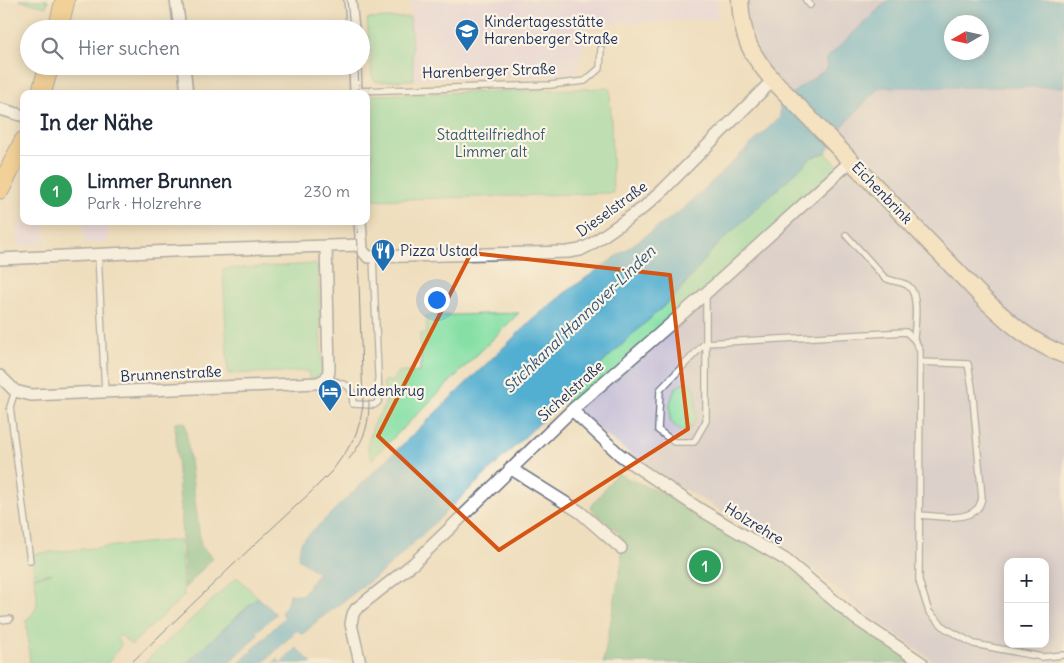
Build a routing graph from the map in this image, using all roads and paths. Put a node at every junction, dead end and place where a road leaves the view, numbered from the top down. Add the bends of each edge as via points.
1 (65, 0) edge
2 (176, 0) edge
3 (350, 0) edge
4 (740, 0) edge
5 (60, 20) edge
6 (179, 20) edge
7 (352, 20) edge
8 (601, 49) dead end
9 (46, 75) edge
10 (185, 75) edge
11 (355, 75) edge
12 (773, 80) junction
13 (42, 90) edge
14 (187, 90) edge
15 (356, 90) edge
16 (370, 91) edge
17 (0, 109) edge
18 (20, 115) edge
19 (20, 149) edge
20 (851, 160) junction
21 (0, 189) edge
22 (361, 225) edge
23 (846, 235) dead end
24 (326, 246) junction
25 (366, 252) junction
26 (98, 255) junction
27 (0, 259) edge
28 (706, 293) junction
29 (914, 338) junction
30 (705, 343) junction
31 (1064, 356) edge
32 (920, 362) junction
33 (0, 376) edge
34 (327, 378) junction
35 (15, 391) junction
36 (105, 392) junction
37 (572, 410) junction
38 (510, 468) junction
39 (919, 515) junction
40 (620, 548) dead end
41 (30, 561) dead end
42 (10, 619) dead end
43 (0, 620) edge
44 (1064, 655) edge
45 (1049, 660) edge
46 (360, 663) edge
47 (922, 663) edge

1 - 5 main road
2 - 6 street
3 - 7 street
4 - 12 main road, Eichenbrink via 744,30 752,53
8 - 16 lane, Harenberger Straße via 600,68 585,81
9 - 13 main road
10 - 14 street
11 - 15 street, Harenberger Straße
12 - 20 main road, Eichenbrink
12 - 25 street, Dieselstraße via 643,208 580,250
17 - 18 street
19 - 21 main road
20 - 28 street, Sichelstraße
20 - 31 main road, Eichenbrink via 1005,319 1029,338
22 - 25 street
23 - 29 lane via 884,277 911,287 916,312
24 - 25 street, Dieselstraße
24 - 26 street, Dieselstraße
24 - 34 street
25 - 34 lane via 378,402 374,405 353,404 348,386
26 - 27 street, Dieselstraße
26 - 36 lane
28 - 30 lane
28 - 37 street, Sichelstraße
29 - 30 lane via 906,332
29 - 32 lane via 920,351
30 - 30 lane via 706,421 694,442 674,442 658,430 660,390
32 - 39 lane
32 - 39 lane via 968,364 982,498 977,510 960,517
33 - 35 street
34 - 36 street, Brunnenstraße via 317,383
35 - 36 street, Brunnenstraße via 31,395
35 - 41 lane via 10,407
37 - 38 street, Sichelstraße
37 - 47 street, Holzrehre via 634,465 701,510 786,560 856,619
38 - 40 street via 580,512
38 - 46 street, Sichelstraße via 414,563 356,609 351,624
39 - 45 lane via 919,581 929,612 945,628 974,644
42 - 43 lane
44 - 45 lane

